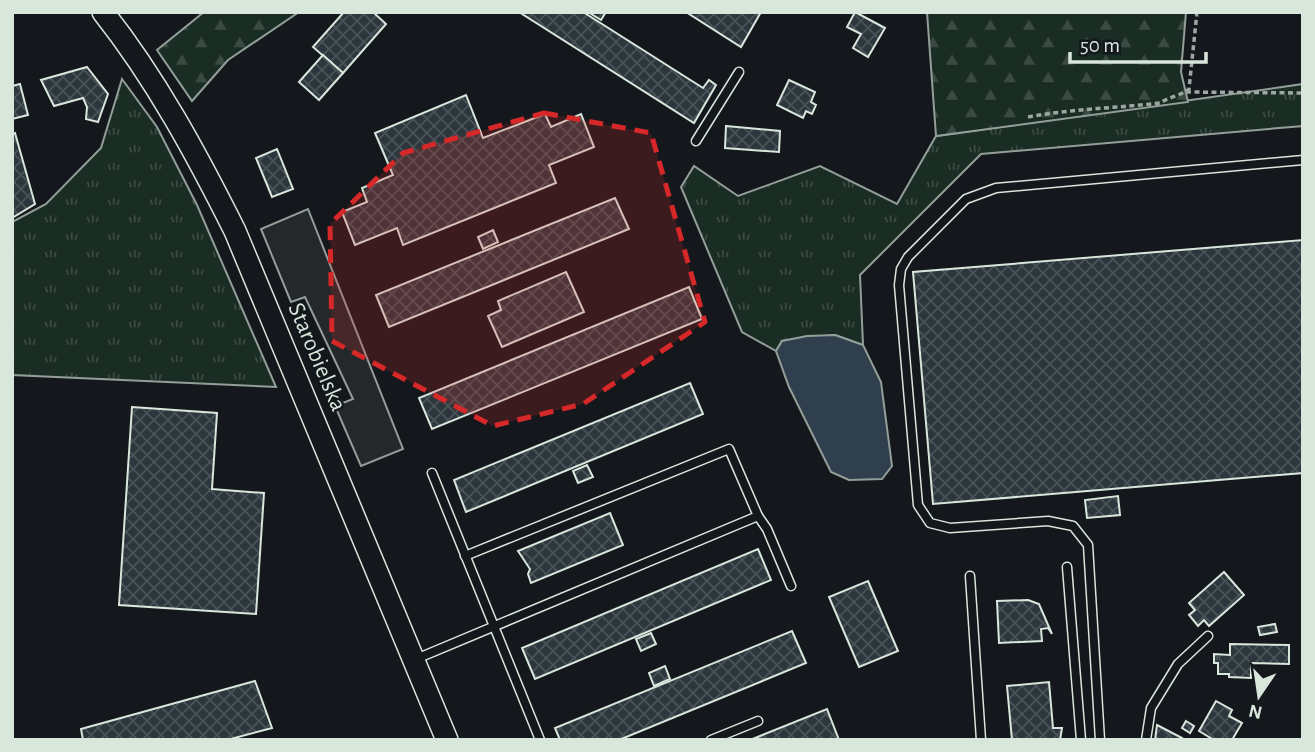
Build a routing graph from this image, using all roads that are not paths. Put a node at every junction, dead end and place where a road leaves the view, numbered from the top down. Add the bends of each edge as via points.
1 (103, 12) edge
2 (739, 72) dead end
3 (696, 141) dead end
4 (1303, 160) edge
5 (432, 473) dead end
6 (758, 516) junction
7 (465, 555) junction
8 (1067, 567) dead end
9 (970, 576) dead end
10 (791, 586) dead end
11 (494, 626) junction
12 (1209, 636) dead end
13 (414, 660) junction
14 (758, 721) dead end
15 (447, 740) edge
16 (540, 740) edge
17 (711, 740) edge
18 (981, 740) edge
19 (1081, 740) edge
20 (1100, 740) edge
21 (1146, 740) edge

1 - 13 street, Starobielska via 165,103 235,231
2 - 3 lane
4 - 20 lane via 996,188 966,199 901,269 918,505 930,523 950,528 1048,521 1073,526 1087,545
5 - 7 lane
6 - 7 lane via 729,449
6 - 10 lane
6 - 11 lane
7 - 11 lane
8 - 19 lane
9 - 18 lane
11 - 13 lane
11 - 16 lane
12 - 21 lane via 1178,664 1151,708
13 - 15 street, Starobielska
14 - 17 lane

